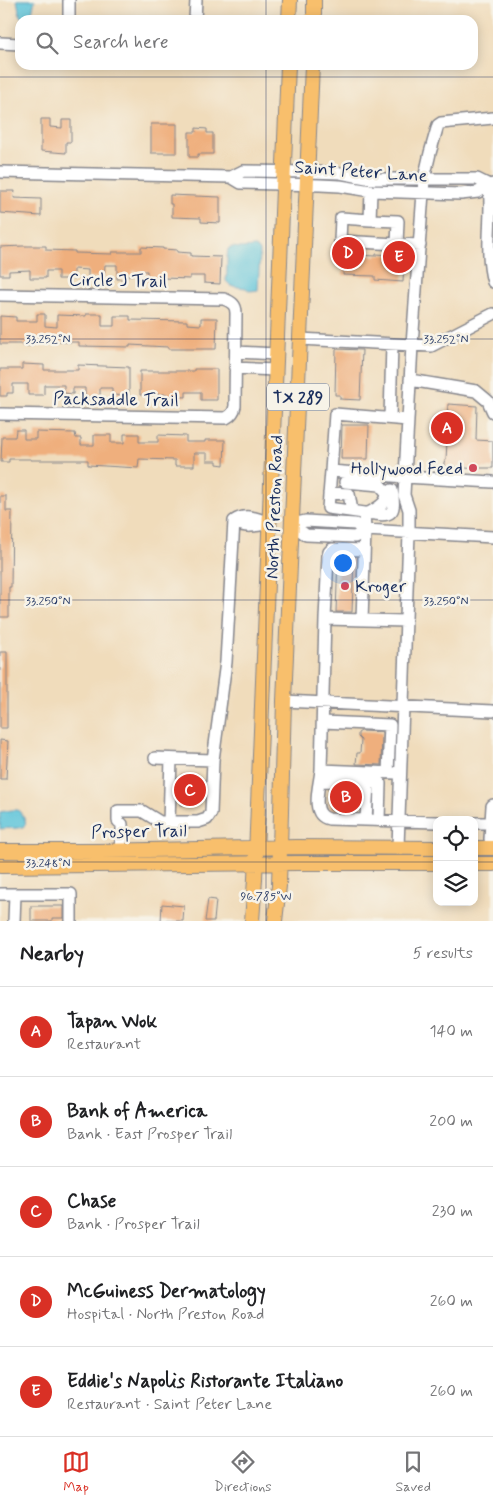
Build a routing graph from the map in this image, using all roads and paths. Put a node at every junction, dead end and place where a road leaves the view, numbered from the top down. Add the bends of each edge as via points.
1 (69, 0) edge
2 (196, 0) edge
3 (290, 0) edge
4 (314, 0) edge
5 (69, 15) edge
6 (195, 15) edge
7 (290, 15) edge
8 (314, 15) edge
9 (0, 44) edge
10 (15, 44) edge
11 (288, 70) edge
12 (312, 70) edge
13 (493, 118) edge
14 (0, 172) edge
15 (284, 178) junction
16 (307, 178) junction
17 (424, 180) junction
18 (491, 184) edge
19 (371, 191) junction
20 (423, 193) junction
21 (370, 220) junction
22 (397, 244) junction
23 (420, 245) junction
24 (493, 282) edge
25 (0, 294) edge
26 (493, 314) edge
27 (300, 339) junction
28 (392, 344) junction
29 (412, 345) junction
30 (236, 352) junction
31 (276, 354) junction
32 (236, 368) junction
33 (275, 370) junction
34 (410, 380) junction
35 (493, 412) edge
36 (0, 414) edge
37 (390, 418) junction
38 (408, 420) junction
39 (386, 475) junction
40 (405, 477) junction
41 (336, 479) junction
42 (493, 482) edge
43 (362, 512) junction
44 (269, 523) junction
45 (292, 524) junction
46 (365, 530) junction
47 (409, 533) junction
48 (493, 537) edge
49 (364, 550) junction
50 (324, 619) junction
51 (362, 620) junction
52 (406, 620) junction
53 (284, 701) junction
54 (323, 703) junction
55 (403, 707) junction
56 (493, 711) edge
57 (323, 722) junction
58 (155, 758) dead end
59 (171, 759) junction
60 (213, 760) junction
61 (388, 773) junction
62 (401, 773) junction
63 (321, 775) junction
64 (368, 783) junction
65 (493, 804) edge
66 (366, 820) junction
67 (379, 820) junction
68 (399, 820) junction
69 (169, 822) junction
70 (433, 822) edge
71 (478, 823) edge
72 (491, 823) junction
73 (493, 843) edge
74 (256, 847) junction
75 (279, 847) junction
76 (398, 847) junction
77 (433, 848) edge
78 (478, 848) edge
79 (493, 848) edge
80 (119, 850) junction
81 (0, 851) edge
82 (256, 863) junction
83 (279, 863) junction
84 (433, 863) edge
85 (478, 864) edge
86 (493, 864) edge
87 (0, 866) edge
88 (0, 894) edge
89 (15, 894) junction
90 (14, 921) edge
91 (71, 921) edge
92 (252, 921) edge
93 (275, 921) edge

1 - 5 street
2 - 6 street
3 - 7 main road
4 - 8 main road
9 - 10 street
11 - 15 main road, North Preston Road / TX 289
12 - 16 main road, North Preston Road / TX 289
13 - 17 street via 438,125
14 - 15 street, Saint Peter Lane via 231,177 243,171
15 - 16 street, Saint Peter Lane
15 - 31 main road, North Preston Road / TX 289
16 - 17 street, Saint Peter Lane via 340,173 372,179
16 - 19 street, Saint Peter Lane
16 - 27 main road, North Preston Road / TX 289
17 - 18 street, Saint Peter Lane via 477,179
17 - 20 street
18 - 20 street, Saint Peter Lane via 478,192
18 - 24 street via 488,243
19 - 20 street, Saint Peter Lane
19 - 21 street
20 - 23 street
21 - 22 street via 398,221
21 - 22 street via 341,218 340,241
22 - 23 street
23 - 29 street
25 - 30 street, Circle J Trail via 224,299 231,301 236,308
26 - 29 street via 431,346
27 - 28 street
27 - 45 main road, North Preston Road / TX 289
28 - 29 street
28 - 37 street
29 - 34 street
30 - 31 street
30 - 32 street
31 - 33 main road, North Preston Road / TX 289
32 - 33 street
32 - 36 street, Packsaddle Trail via 234,412 220,419
33 - 44 main road, North Preston Road / TX 289
34 - 35 street via 476,391
34 - 38 street
37 - 38 street
37 - 41 street via 335,414
38 - 40 street
39 - 40 street
39 - 41 street
39 - 43 street via 394,500 390,514
40 - 42 street
40 - 47 street
41 - 43 street via 329,493 328,508
41 - 43 street via 380,485 387,492 384,504
43 - 46 street
44 - 45 main road
44 - 60 street via 255,526 240,525 234,521 226,662
44 - 74 main road, North Preston Road / TX 289
45 - 46 street via 308,535 355,537
45 - 53 main road, North Preston Road / TX 289
46 - 47 street
46 - 49 street
47 - 48 street
47 - 52 street
49 - 50 street via 337,548 329,552
49 - 51 street
50 - 51 street
50 - 54 street
51 - 52 street
52 - 55 street
53 - 54 street
53 - 75 main road, North Preston Road / TX 289
54 - 55 street
54 - 57 street
55 - 56 street
55 - 62 street
57 - 61 street via 390,725
57 - 63 street
58 - 59 street
59 - 60 street
59 - 69 street
60 - 69 street via 212,809 207,819
61 - 62 street
61 - 63 street
62 - 68 street
63 - 64 street
63 - 66 street via 317,807 323,817
64 - 66 street
64 - 67 street via 380,784
65 - 72 street
66 - 67 street
67 - 68 street
68 - 70 street
68 - 76 street
69 - 80 street via 160,822 142,812 118,811 118,821 122,824
71 - 72 street
72 - 73 street via 490,839
74 - 75 main road, Prosper Trail
74 - 80 main road, Prosper Trail
74 - 82 main road, North Preston Road / TX 289
75 - 76 main road, Prosper Trail
75 - 83 main road, North Preston Road / TX 289
76 - 77 main road, Prosper Trail
78 - 79 main road
80 - 81 main road, Prosper Trail
82 - 83 main road, Prosper Trail
82 - 87 main road, Prosper Trail
82 - 92 main road, North Preston Road / TX 289
83 - 84 main road, Prosper Trail
83 - 93 main road, North Preston Road / TX 289
85 - 86 main road
88 - 89 street
89 - 90 street
89 - 91 street via 71,894

